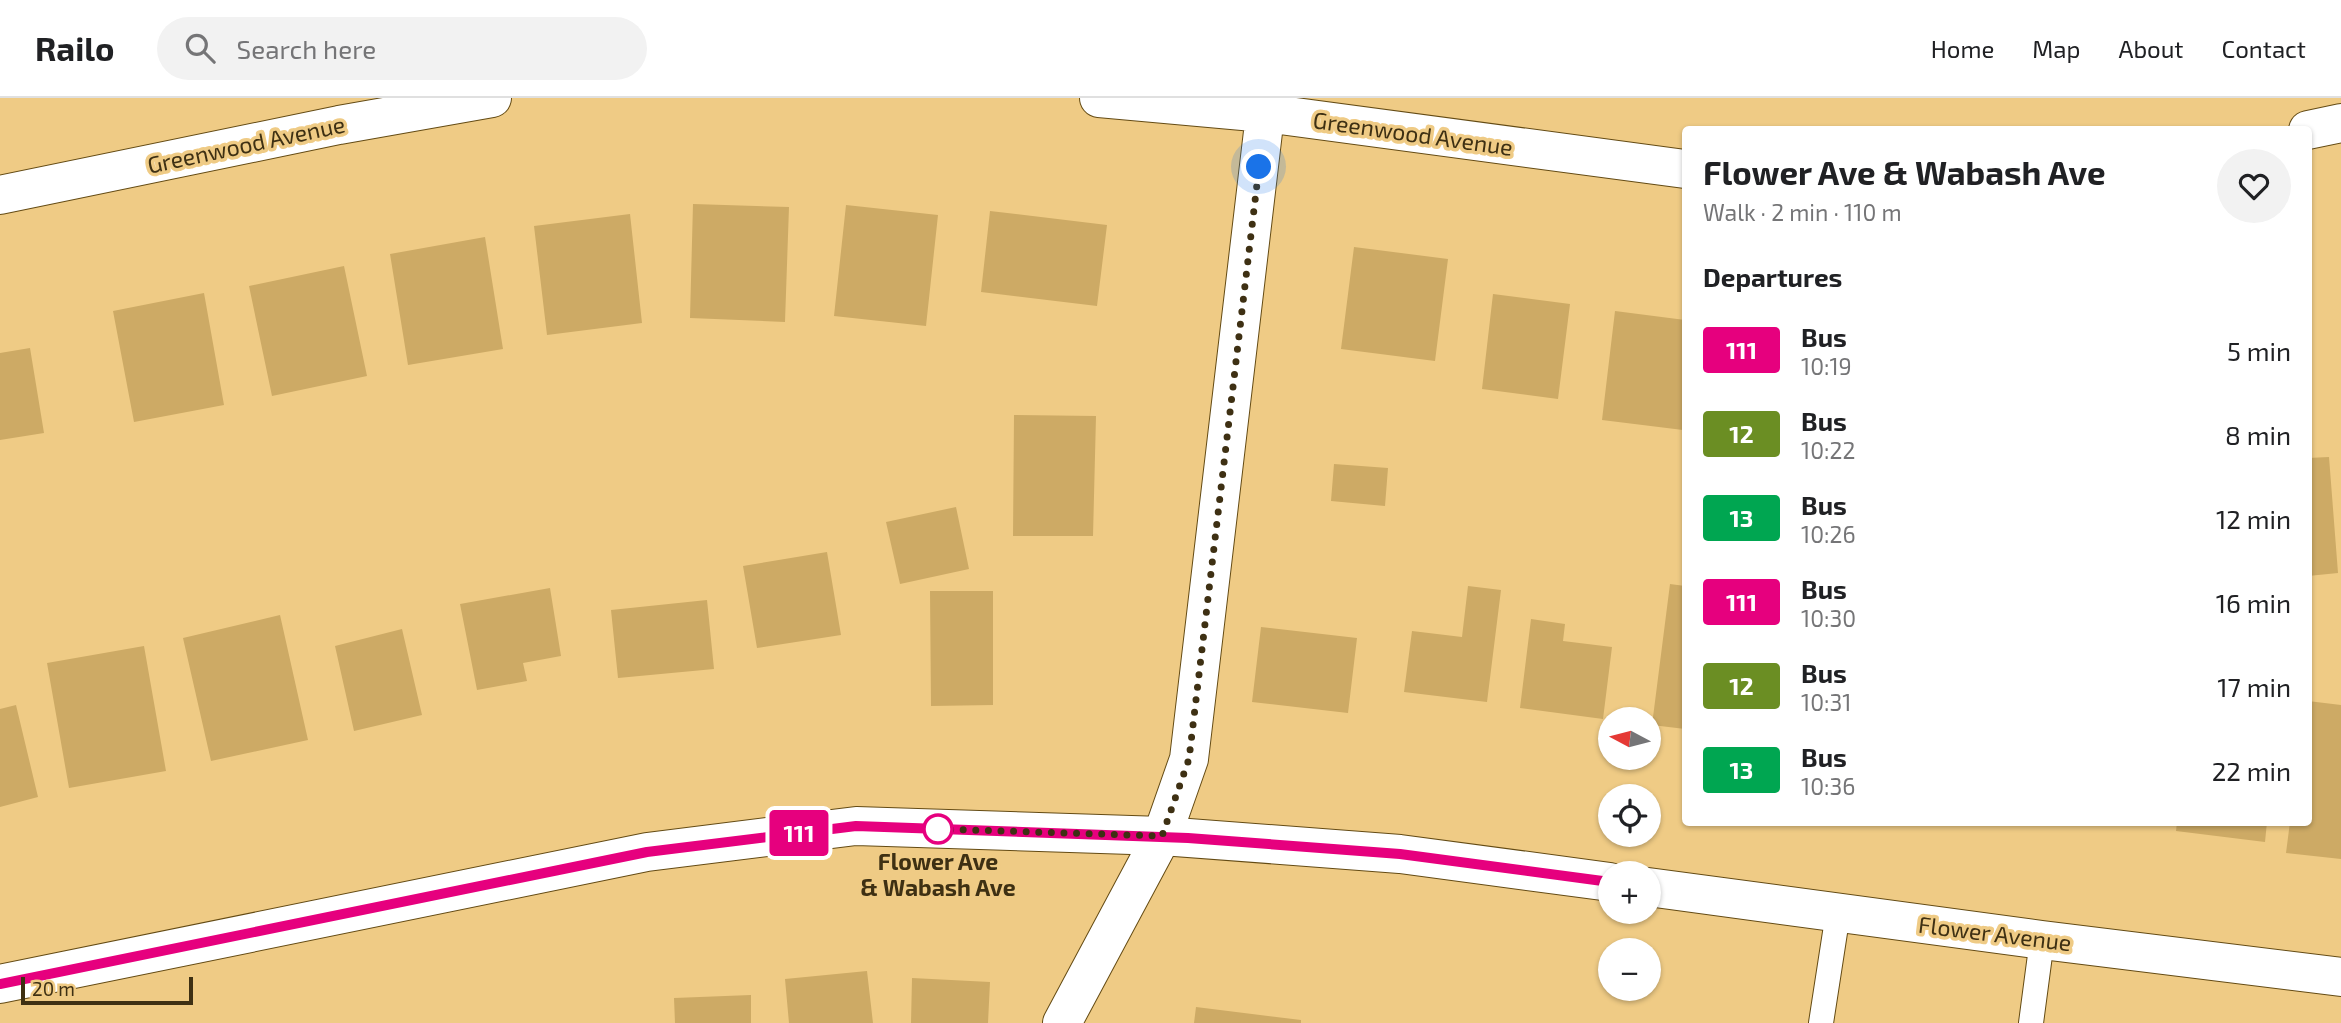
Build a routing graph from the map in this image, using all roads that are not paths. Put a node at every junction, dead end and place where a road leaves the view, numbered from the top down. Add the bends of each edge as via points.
1 (492, 98) edge
2 (1099, 98) edge
3 (1266, 105) edge
4 (340, 111) edge
5 (2341, 123) edge
6 (2312, 129) edge
7 (1682, 169) edge
8 (0, 195) edge
9 (1162, 836) junction
10 (1598, 880) edge
11 (1661, 889) edge
12 (1838, 913) junction
13 (2042, 940) junction
14 (2341, 977) edge
15 (0, 984) edge
16 (1062, 1023) edge
17 (1821, 1023) edge
18 (2031, 1023) edge

1 - 4 street, Greenwood Avenue
2 - 3 street, Greenwood Avenue
3 - 7 street, Greenwood Avenue
3 - 9 street via 1189,759
4 - 8 street, Greenwood Avenue
5 - 6 street
9 - 10 street via 1400,854
9 - 15 street via 856,826 647,852
9 - 16 street
11 - 12 street, Flower Avenue
12 - 13 street, Flower Avenue
12 - 17 lane
13 - 14 street, Flower Avenue
13 - 18 lane

